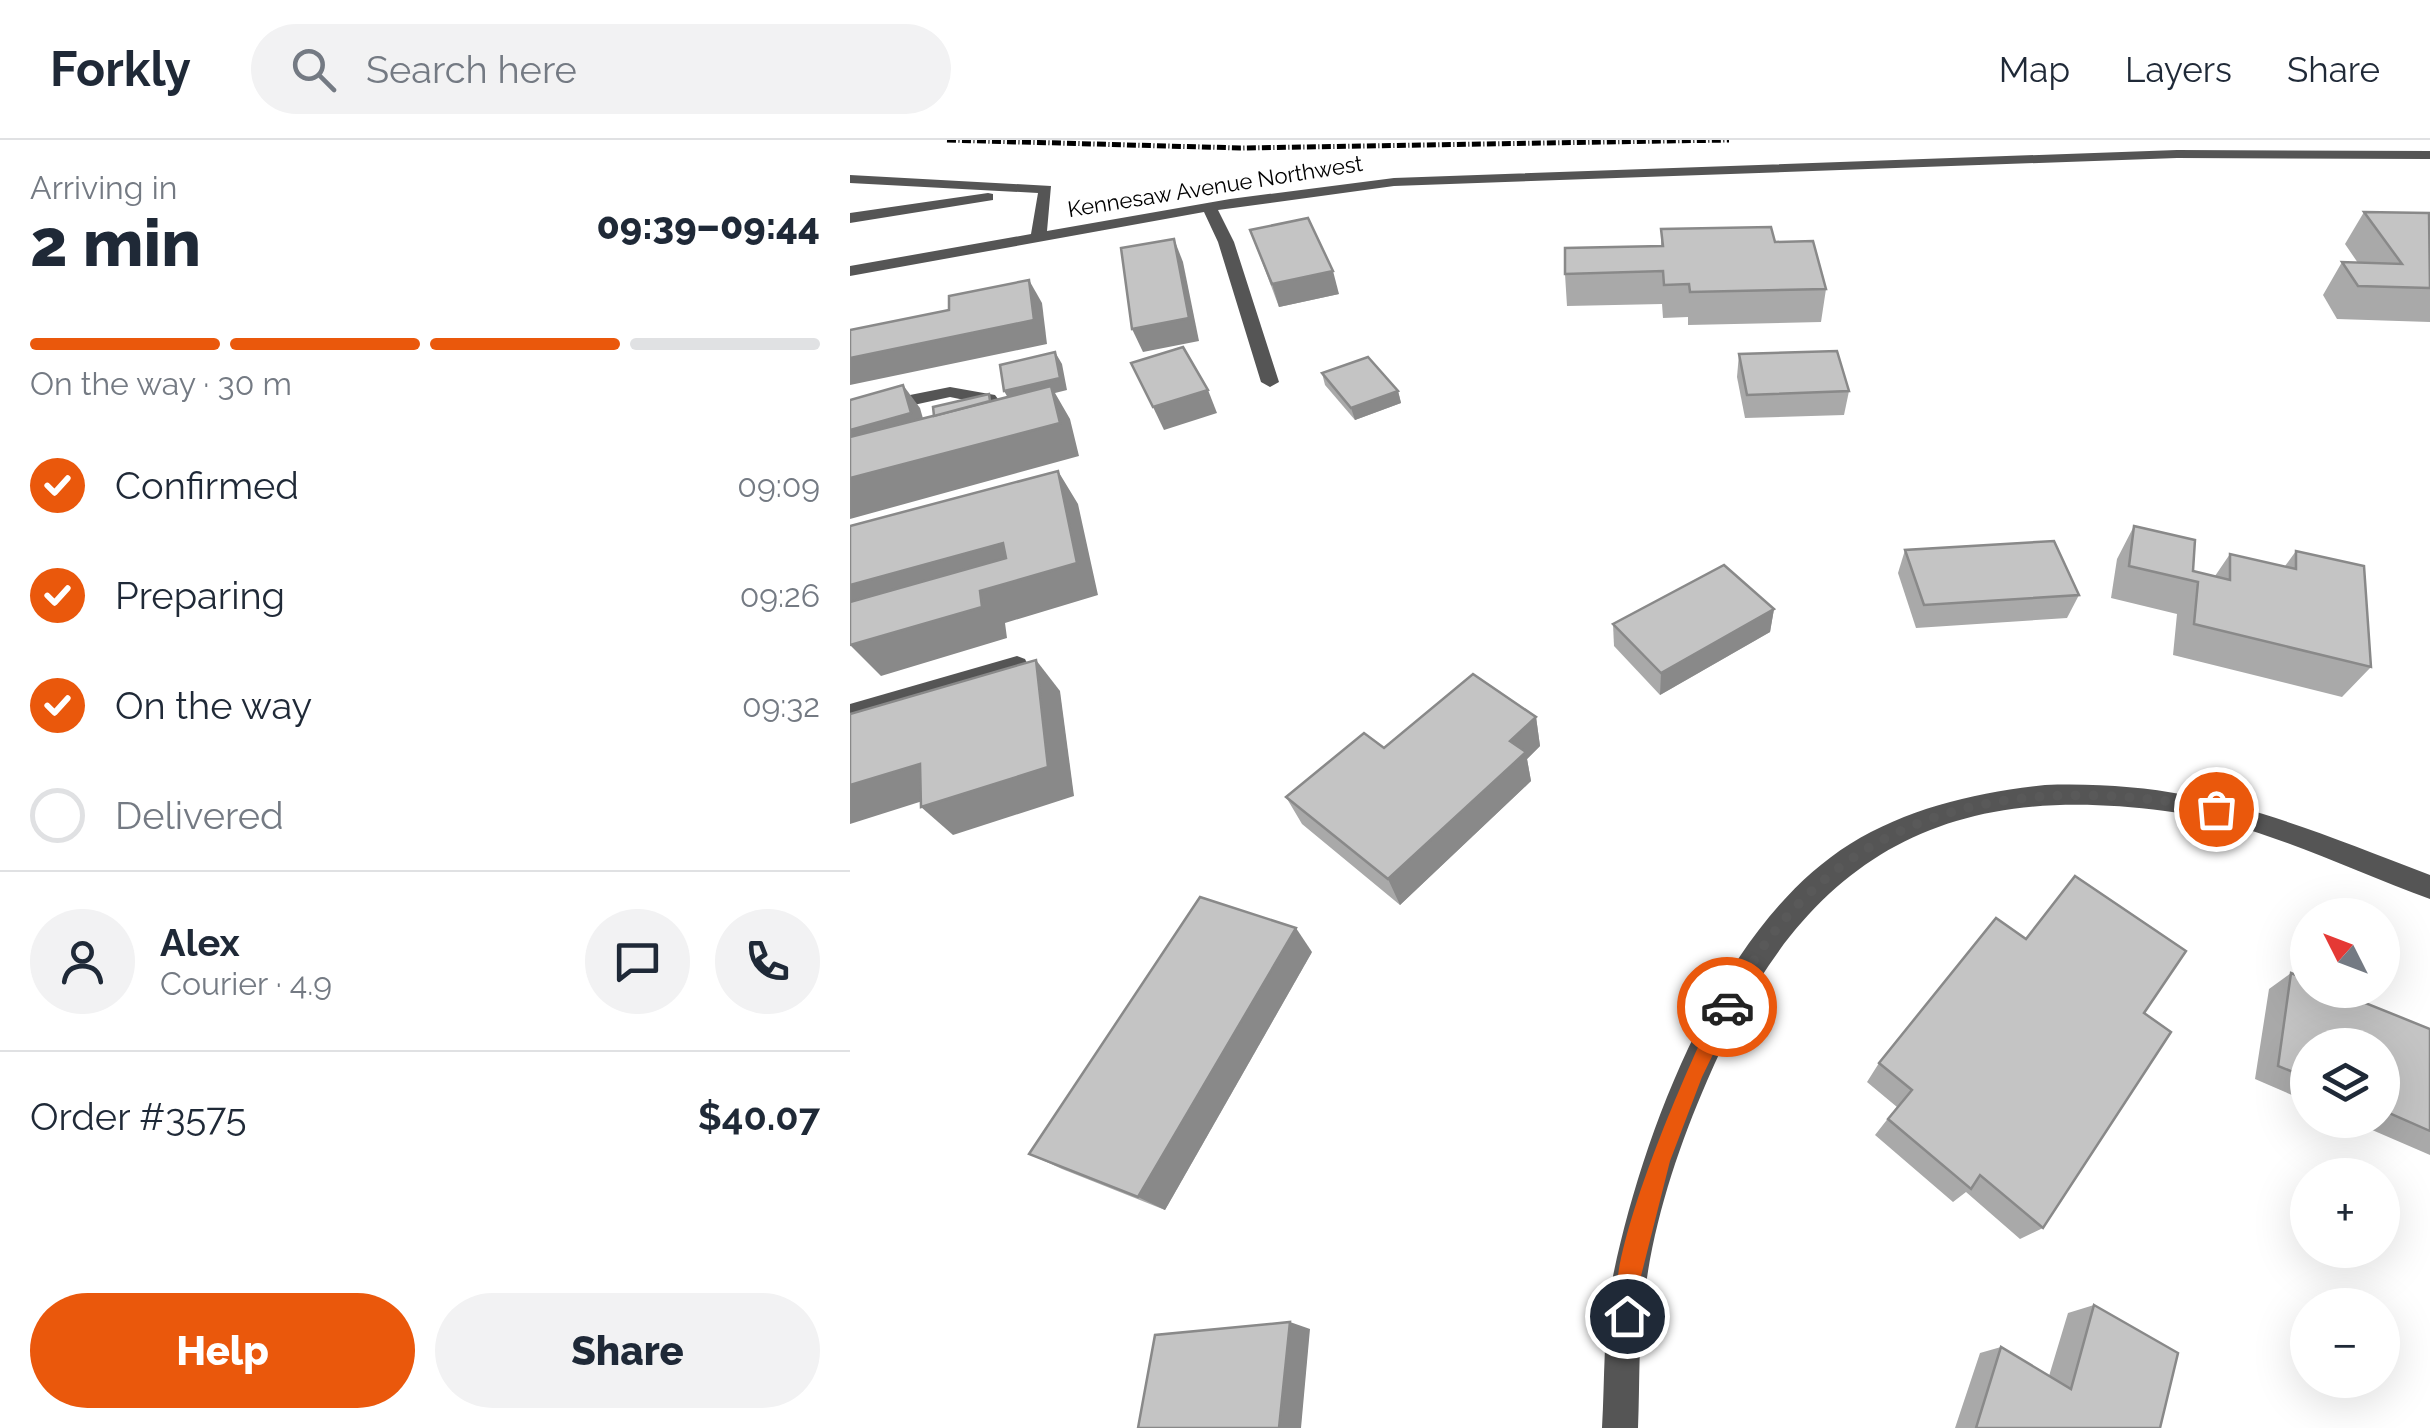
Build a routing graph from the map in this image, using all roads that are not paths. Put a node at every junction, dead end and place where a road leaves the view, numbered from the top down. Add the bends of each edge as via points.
1 (2430, 155) edge
2 (850, 179) edge
3 (1046, 189) junction
4 (1209, 207) junction
5 (850, 218) edge
6 (1038, 238) junction
7 (850, 272) edge
8 (1270, 382) dead end
9 (989, 399) edge
10 (850, 413) edge
11 (1017, 665) edge
12 (850, 713) edge
13 (2430, 887) edge
14 (1620, 1428) edge

1 - 4 street, Kennesaw Avenue Northwest via 2177,154 1510,175 1340,187
2 - 3 street
3 - 5 street
3 - 6 street
4 - 6 street, Kennesaw Avenue Northwest
4 - 8 street
6 - 7 street, Kennesaw Avenue Northwest
9 - 10 street via 950,392
11 - 12 street
13 - 14 street via 2216,809 2086,794 1970,805 1854,855 1783,923 1738,986 1694,1073 1660,1161 1629,1280

